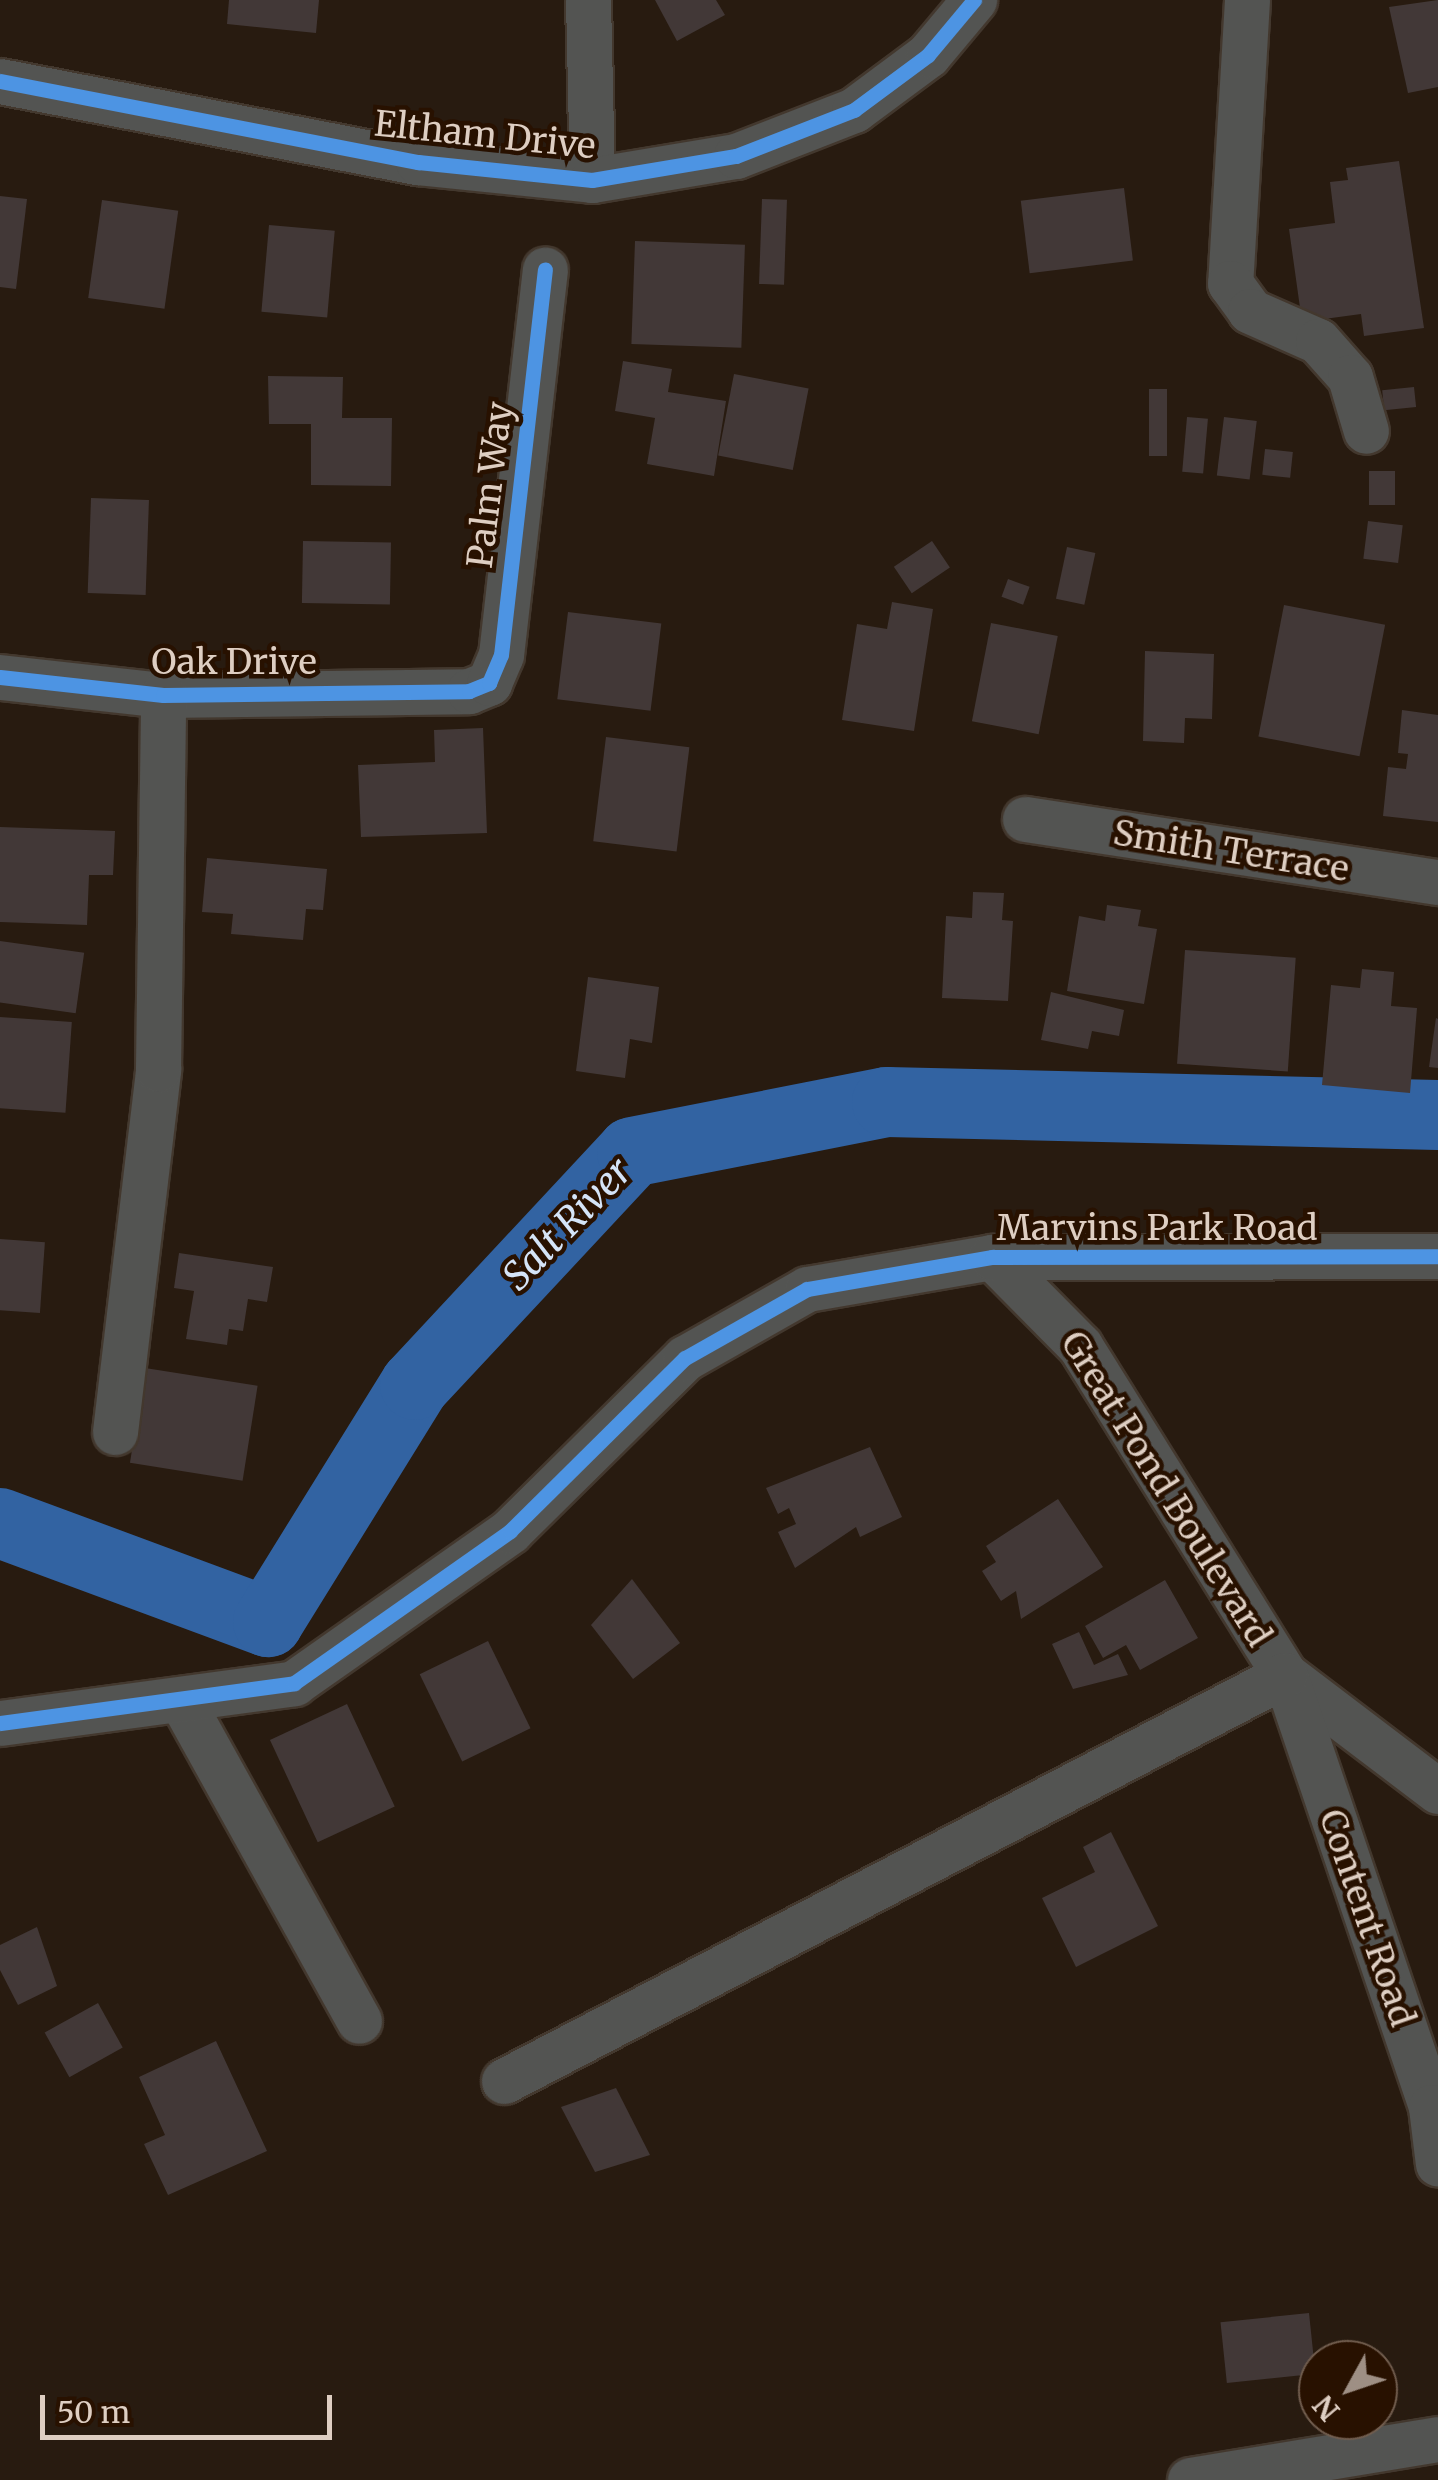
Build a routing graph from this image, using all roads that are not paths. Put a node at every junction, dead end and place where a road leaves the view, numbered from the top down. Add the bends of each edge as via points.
1 (588, 0) edge
2 (974, 0) edge
3 (1247, 0) edge
4 (0, 81) edge
5 (592, 180) junction
6 (545, 270) dead end
7 (1366, 431) dead end
8 (0, 676) edge
9 (469, 691) joint
10 (163, 695) junction
11 (1024, 819) dead end
12 (1438, 882) edge
13 (1438, 1256) edge
14 (992, 1257) junction
15 (115, 1432) dead end
16 (1285, 1675) junction
17 (184, 1705) junction
18 (0, 1723) edge
19 (1438, 1791) edge
20 (360, 2021) dead end
21 (504, 2081) dead end
22 (1438, 2164) edge
23 (1438, 2439) edge
24 (1190, 2480) edge

1 - 5 street
2 - 5 street, Eltham Drive via 928,55 854,110 736,156
3 - 7 street via 1230,282 1250,311 1318,341 1350,377
4 - 5 street, Eltham Drive via 418,162
6 - 9 street, Palm Way via 501,655 489,683
8 - 10 street, Oak Drive
9 - 10 street, Oak Drive
10 - 15 street via 158,1069
11 - 12 street, Smith Terrace
13 - 14 street, Marvins Park Road
14 - 16 street, Great Pond Boulevard via 1080,1346
14 - 17 street, Marvins Park Road via 807,1289 767,1306 662,1377 510,1531 316,1672
16 - 19 street, Great Pond Boulevard
16 - 21 street
16 - 22 street, Content Road via 1431,2106
17 - 18 street, Marvins Park Road
17 - 20 street
23 - 24 street

